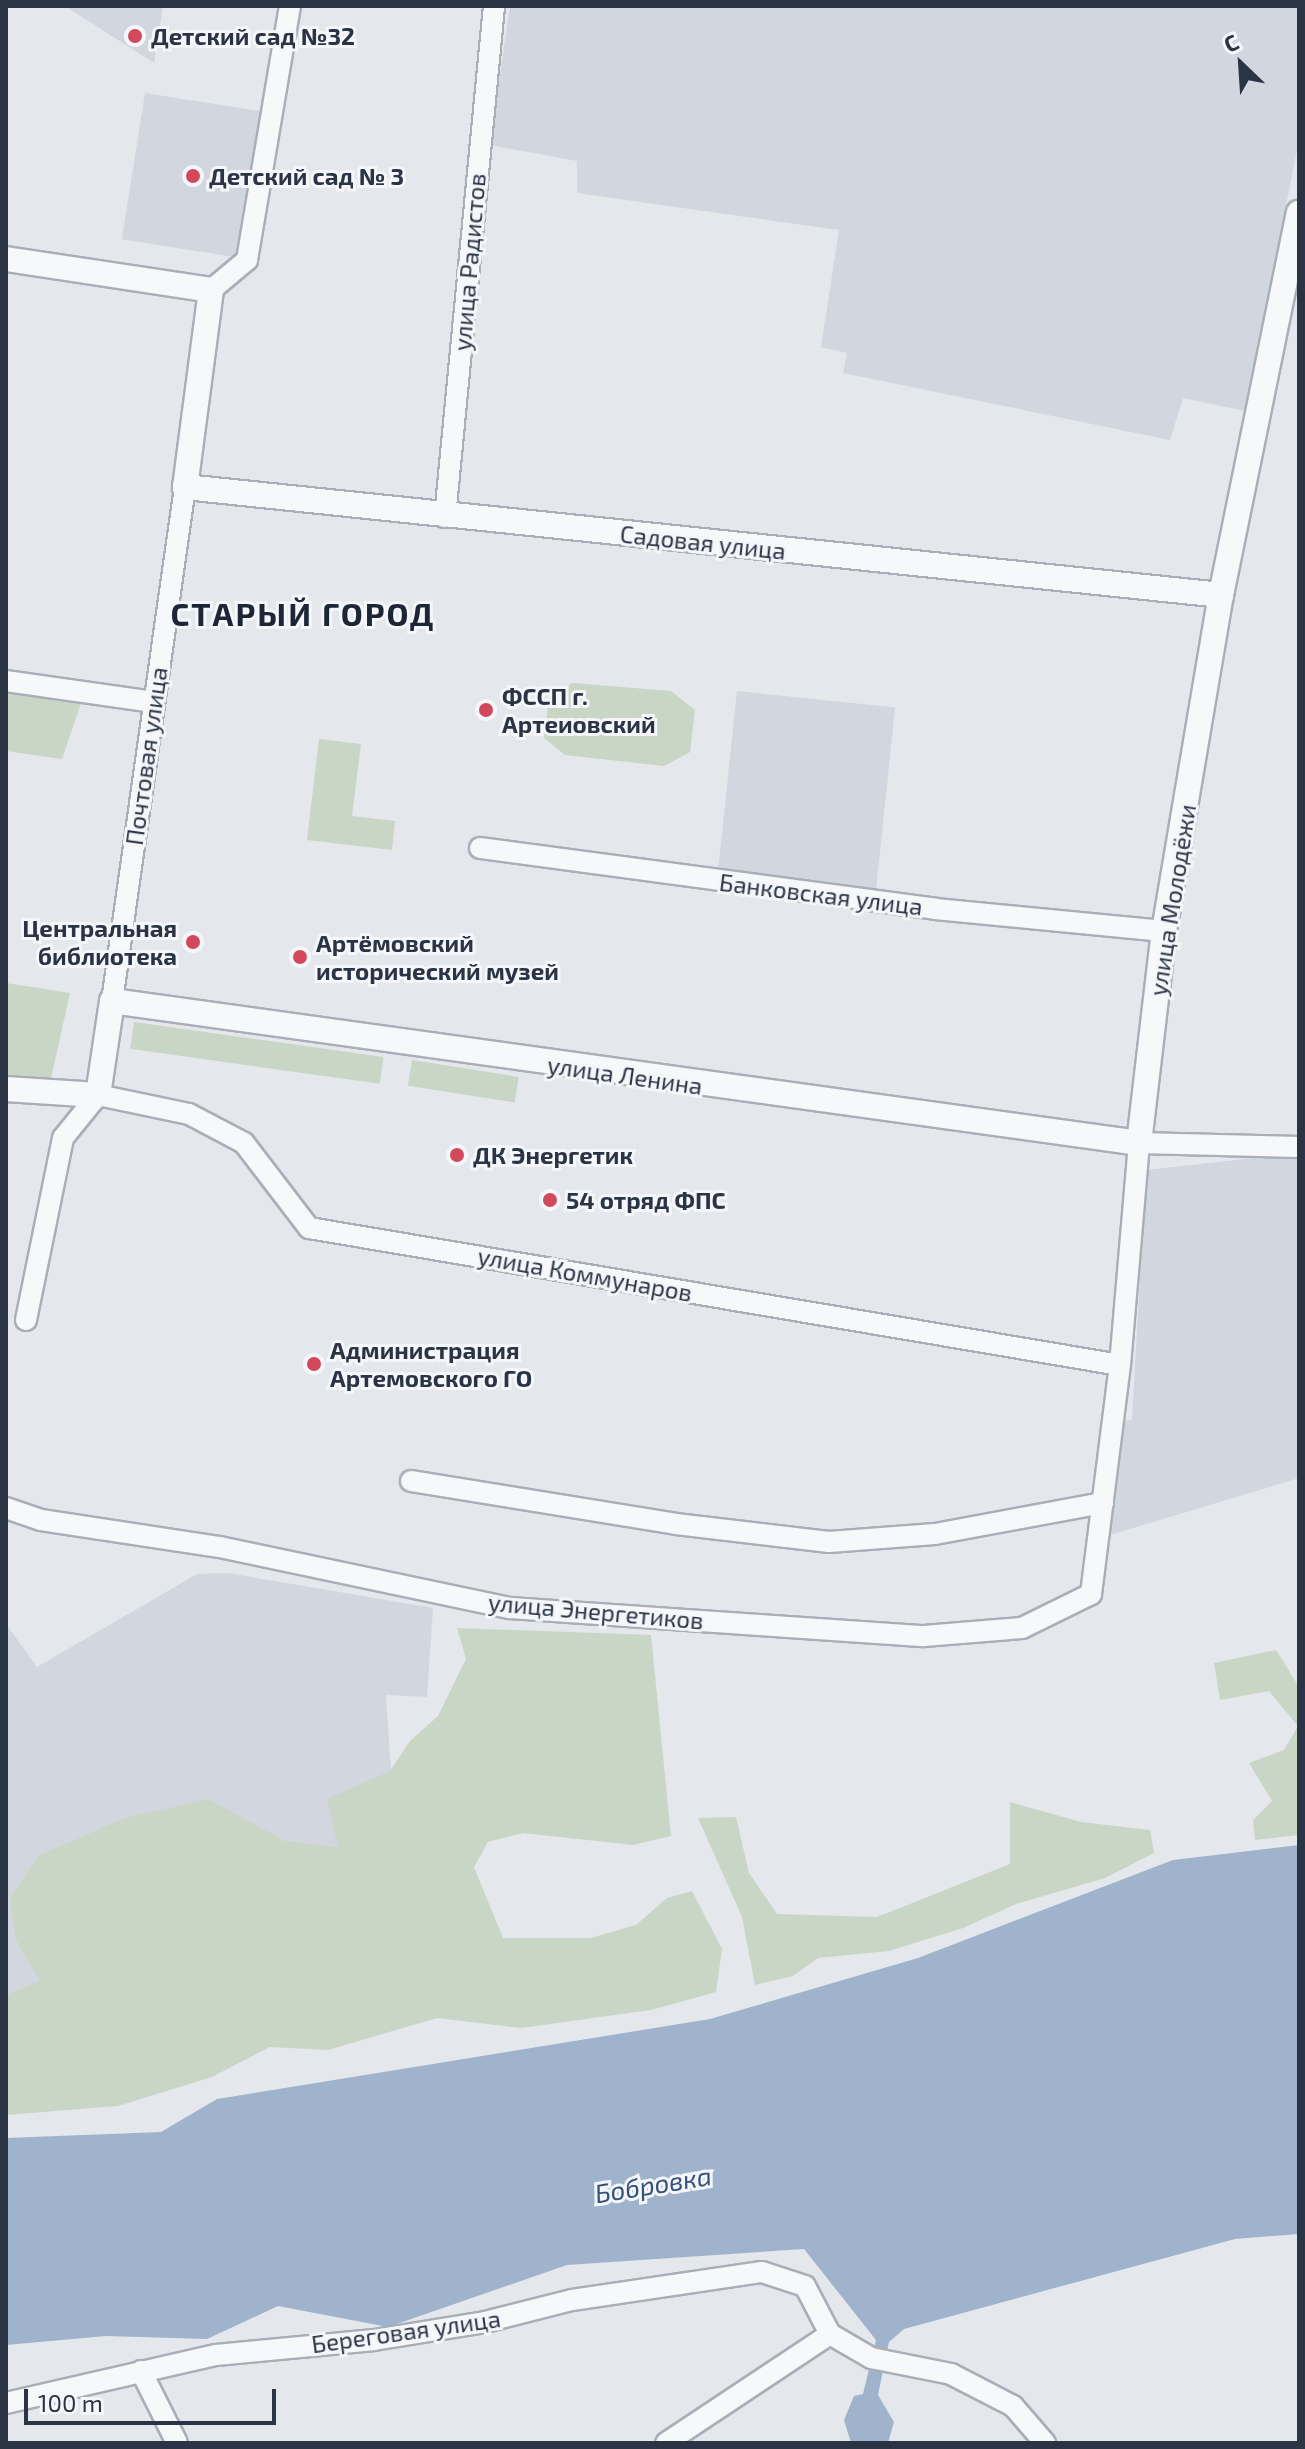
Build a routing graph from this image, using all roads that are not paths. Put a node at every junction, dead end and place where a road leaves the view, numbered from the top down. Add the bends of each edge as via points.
1 (290, 6) edge
2 (494, 6) edge
3 (1299, 213) edge
4 (6, 259) edge
5 (211, 290) junction
6 (185, 487) junction
7 (445, 517) junction
8 (1221, 595) junction
9 (6, 681) edge
10 (153, 702) junction
11 (480, 848) dead end
12 (1164, 931) junction
13 (112, 1001) junction
14 (6, 1089) edge
15 (98, 1095) junction
16 (1139, 1143) junction
17 (1299, 1147) edge
18 (26, 1320) dead end
19 (1120, 1365) junction
20 (411, 1481) dead end
21 (1103, 1503) junction
22 (6, 1508) edge
23 (1091, 1594) joint
24 (830, 2334) junction
25 (141, 2371) junction
26 (6, 2403) edge
27 (177, 2443) edge
28 (666, 2443) edge
29 (1045, 2443) edge

1 - 5 street via 247,260
2 - 7 street, улица Радистов
3 - 8 street, улица Молодёжи
4 - 5 street
5 - 6 street, Почтовая улица
6 - 7 street, Садовая улица
6 - 10 street, Почтовая улица
7 - 8 street, Садовая улица
8 - 12 street, улица Молодёжи
9 - 10 street
10 - 13 street, Почтовая улица
11 - 12 street, Банковская улица via 935,909
12 - 16 street, улица Молодёжи
13 - 15 street, Почтовая улица
13 - 16 street, улица Ленина
14 - 15 street via 50,1096
15 - 18 street via 63,1138
15 - 19 street, улица Коммунаров via 189,1114 244,1143 309,1228
16 - 17 street
16 - 19 street, улица Молодёжи
19 - 21 street, улица Молодёжи
20 - 21 street via 676,1524 829,1542 935,1534
21 - 23 street, улица Молодёжи
22 - 23 street, улица Энергетиков via 41,1520 220,1547 510,1608 924,1636 1022,1628
24 - 25 street, Береговая улица via 805,2286 762,2272 572,2300 485,2322 374,2340 216,2355
24 - 28 street
24 - 29 street via 880,2361 951,2374 1013,2406
25 - 26 street, Береговая улица
25 - 27 street

